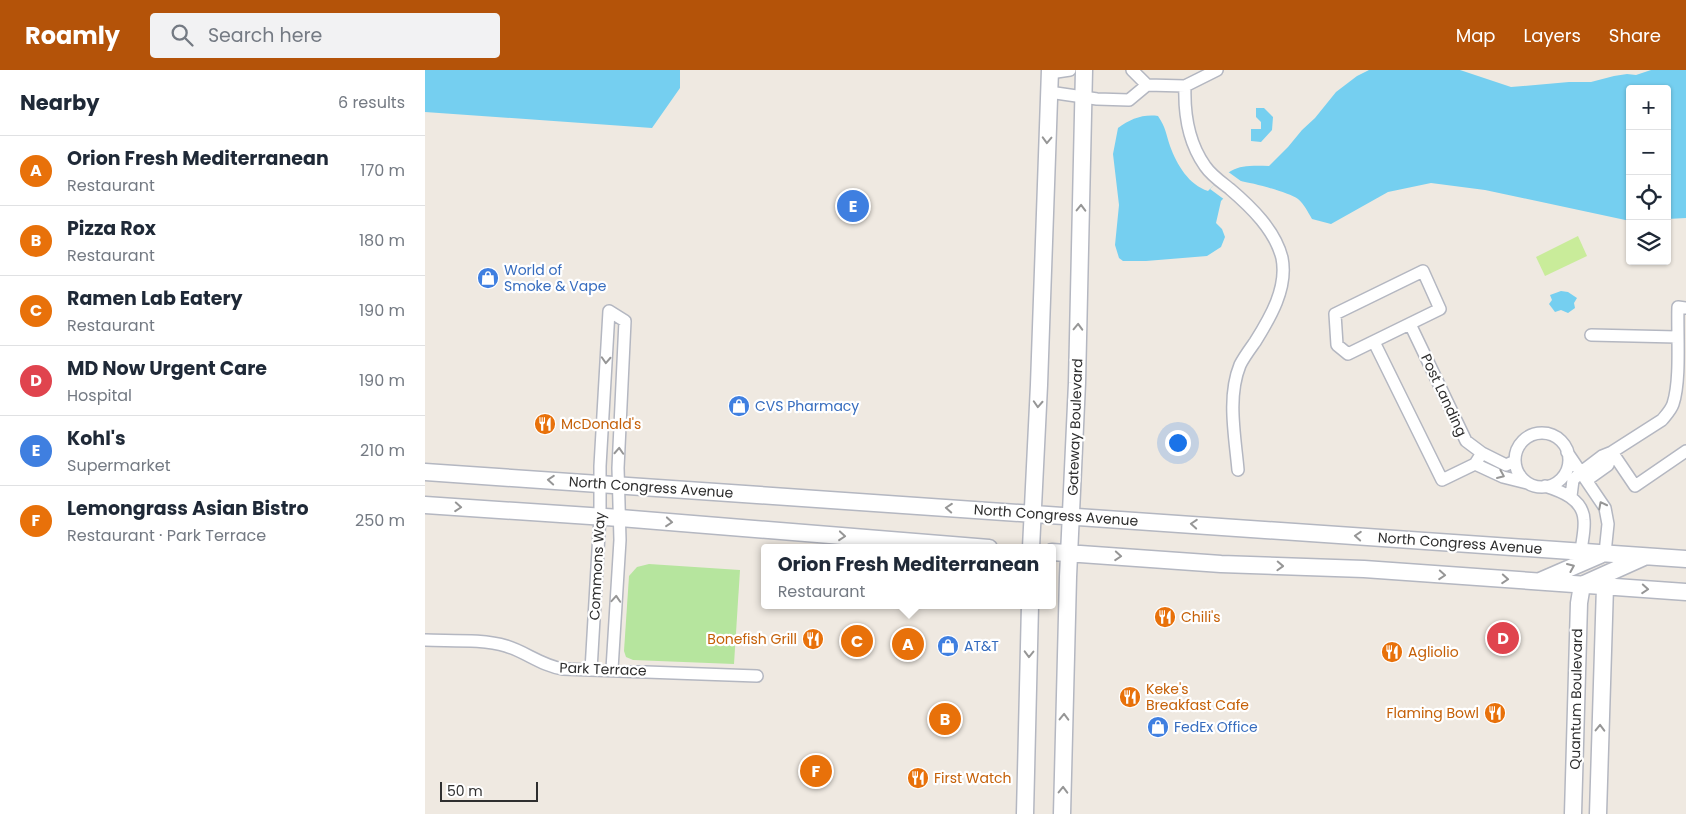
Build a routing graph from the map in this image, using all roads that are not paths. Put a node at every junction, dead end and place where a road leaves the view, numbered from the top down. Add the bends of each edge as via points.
1 (1070, 70) edge
2 (1084, 70) edge
3 (1132, 70) edge
4 (1217, 70) edge
5 (1050, 71) edge
6 (1147, 85) junction
7 (1185, 86) junction
8 (1049, 92) junction
9 (1084, 97) junction
10 (1682, 308) edge
11 (1410, 324) junction
12 (1591, 334) dead end
13 (1677, 337) junction
14 (1374, 342) junction
15 (1567, 451) junction
16 (1686, 451) edge
17 (1612, 452) junction
18 (1482, 454) junction
19 (1515, 461) junction
20 (1475, 464) junction
21 (1238, 470) dead end
22 (425, 472) edge
23 (1584, 476) junction
24 (600, 483) junction
25 (1528, 483) junction
26 (619, 485) junction
27 (1545, 486) junction
28 (1571, 496) junction
29 (425, 505) edge
30 (1033, 513) junction
31 (600, 516) junction
32 (1071, 516) junction
33 (620, 518) junction
34 (940, 544) edge
35 (1031, 544) edge
36 (1581, 551) junction
37 (1056, 552) edge
38 (1069, 553) junction
39 (1605, 553) junction
40 (1646, 556) junction
41 (1686, 559) edge
42 (1538, 582) junction
43 (1582, 585) junction
44 (1605, 586) junction
45 (1686, 592) edge
46 (1030, 609) edge
47 (425, 640) edge
48 (612, 669) junction
49 (591, 670) junction
50 (757, 676) dead end
51 (1025, 814) edge
52 (1062, 814) edge
53 (1573, 814) edge
54 (1598, 814) edge

1 - 5 street
2 - 9 main road, Gateway Boulevard
3 - 6 street
4 - 7 street
5 - 8 main road
6 - 7 street
6 - 9 street via 1129,100
7 - 21 street via 1186,123 1194,146 1205,165 1259,218 1275,240 1282,258 1283,274 1272,314 1240,364 1235,382 1233,401
8 - 9 street
8 -> 30 main road
32 -> 9 main road, Gateway Boulevard
10 - 13 street
11 - 14 street
11 - 14 street via 1441,309 1423,272 1335,314 1337,345 1348,354
11 - 18 street, Post Landing via 1466,442
12 - 13 street
13 - 17 street via 1673,405 1662,420
14 - 20 street via 1442,480
15 - 19 street via 1558,438 1550,434 1533,434 1519,445
15 - 23 street
15 - 27 street via 1564,475
16 - 17 street via 1635,486
17 - 23 street via 1609,465
18 - 19 street, Post Landing via 1506,466
18 - 20 street
19 - 25 street via 1521,477
20 -> 25 street via 1503,477
24 -> 22 main road, North Congress Avenue
23 - 28 street via 1573,480
39 -> 23 street via 1608,524 1605,508
24 - 26 main road, North Congress Avenue
26 -> 24 street, Commons Way via 625,321 609,311
24 - 31 street, Commons Way
25 - 27 street
30 -> 26 main road, North Congress Avenue
26 - 33 street, Commons Way
27 - 28 street
28 - 36 street via 1584,517
29 -> 31 main road
30 - 32 main road, North Congress Avenue
30 - 35 main road
31 - 33 main road
31 - 49 street, Commons Way
36 -> 32 main road, North Congress Avenue
32 - 38 main road, Gateway Boulevard
33 -> 34 main road
48 -> 33 street, Commons Way
36 - 39 main road, North Congress Avenue
37 - 38 main road
38 -> 42 main road
52 -> 38 main road, Gateway Boulevard
39 - 40 main road, North Congress Avenue
42 -> 39 main road
40 - 41 main road, North Congress Avenue
40 - 43 main road
42 - 43 main road
43 - 44 main road
43 - 53 main road, Quantum Boulevard
44 -> 45 main road
54 -> 44 main road, Quantum Boulevard
46 -> 51 main road
47 - 49 street, Park Terrace via 503,645 549,666
48 - 49 street, Park Terrace
48 - 50 street, Park Terrace

